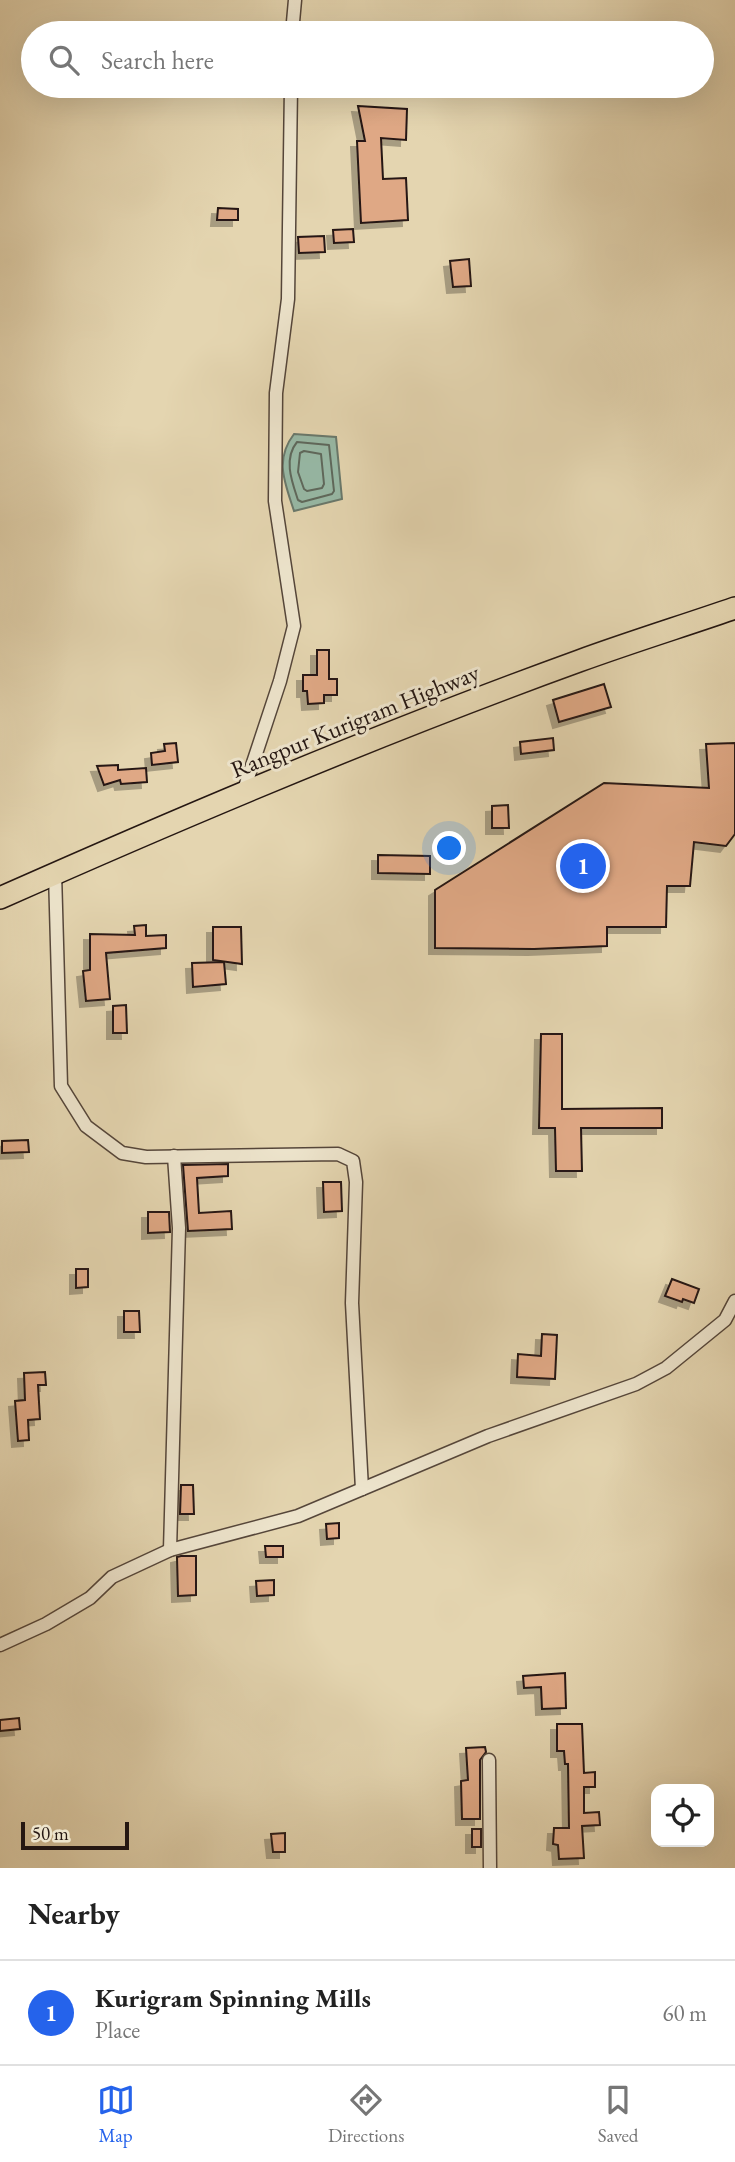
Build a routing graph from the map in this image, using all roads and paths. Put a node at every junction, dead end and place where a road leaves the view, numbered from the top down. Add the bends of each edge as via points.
1 (295, 0) edge
2 (293, 21) edge
3 (291, 98) edge
4 (735, 608) edge
5 (243, 793) junction
6 (55, 873) junction
7 (0, 898) edge
8 (174, 1156) junction
9 (735, 1301) edge
10 (362, 1489) junction
11 (170, 1550) junction
12 (0, 1644) edge
13 (489, 1760) dead end
14 (489, 1868) edge

1 - 2 street
3 - 5 street via 288,299 276,393 275,501 294,626
4 - 5 highway, Rangpur Kurigram Highway via 581,660
5 - 6 highway, Rangpur Kurigram Highway
6 - 7 highway, Rangpur Kurigram Highway
6 - 8 street via 61,1086 86,1126 122,1153
8 - 10 street via 338,1154 353,1161 352,1303
8 - 11 street via 179,1228
9 - 10 street via 725,1321 666,1368 636,1384 488,1436
10 - 11 street via 298,1516
11 - 12 street via 112,1577 90,1598 46,1624
13 - 14 street

